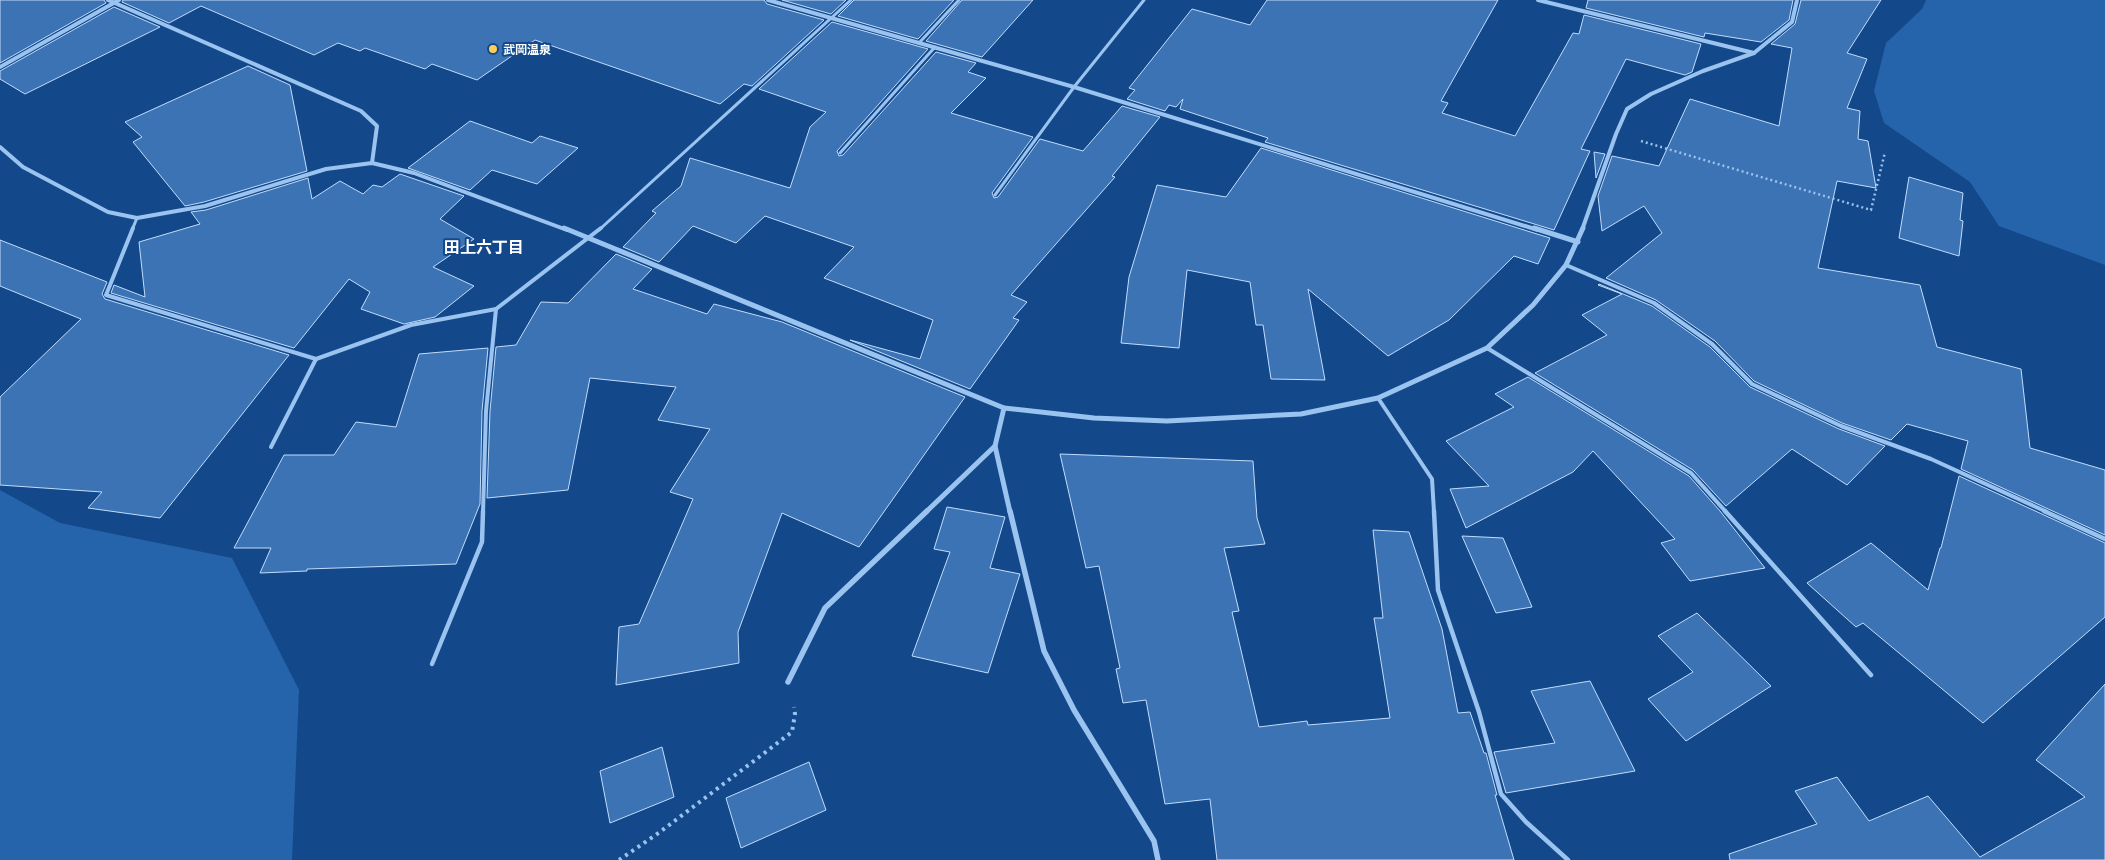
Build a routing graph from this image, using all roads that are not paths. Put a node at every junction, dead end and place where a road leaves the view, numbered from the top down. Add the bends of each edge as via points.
1 (108, 0) edge
2 (119, 0) edge
3 (768, 0) edge
4 (851, 0) edge
5 (959, 0) edge
6 (1144, 0) edge
7 (1538, 0) edge
8 (1797, 0) edge
9 (1553, 2) edge
10 (114, 3) junction
11 (832, 18) junction
12 (919, 43) junction
13 (935, 47) junction
14 (1754, 53) junction
15 (0, 67) edge
16 (1074, 87) junction
17 (0, 147) edge
18 (840, 153) dead end
19 (372, 163) junction
20 (995, 195) dead end
21 (137, 218) junction
22 (590, 238) junction
23 (1578, 242) junction
24 (1566, 265) junction
25 (496, 309) junction
26 (1487, 348) junction
27 (316, 359) junction
28 (1378, 398) junction
29 (1004, 408) junction
30 (995, 446) junction
31 (271, 447) dead end
32 (2105, 539) edge
33 (432, 664) dead end
34 (1871, 675) dead end
35 (788, 682) road end
36 (1158, 860) edge
37 (1568, 860) edge

1 - 10 street
2 - 10 street
3 - 11 street
4 - 11 lane
5 - 12 lane
6 - 16 lane
7 - 9 street
8 - 14 street via 1792,22
9 - 14 street
10 - 15 street
10 - 19 street via 361,111 377,126
11 - 12 street
11 - 22 lane
12 - 13 street
13 - 16 street
13 - 18 lane
14 - 23 street via 1651,94 1627,109
16 - 20 lane
16 - 23 street
17 - 21 street via 23,167 108,212
19 - 21 street via 326,169 205,206
19 - 22 street via 414,173
21 - 27 lane via 106,295
22 - 25 lane
22 - 29 street
23 - 24 street
24 - 26 street via 1533,305
24 - 32 lane via 1654,303 1712,344 1752,384 1840,426 1931,460
25 - 27 lane via 410,325
25 - 33 lane via 486,410 482,542
26 - 28 street
26 - 34 lane via 1691,474
27 - 31 lane
28 - 29 street via 1301,414 1167,421 1094,418
28 - 37 lane via 1432,479 1438,590 1479,712 1501,794
29 - 30 street
30 - 35 street via 825,608
30 - 36 street via 1044,651 1074,710 1154,841

